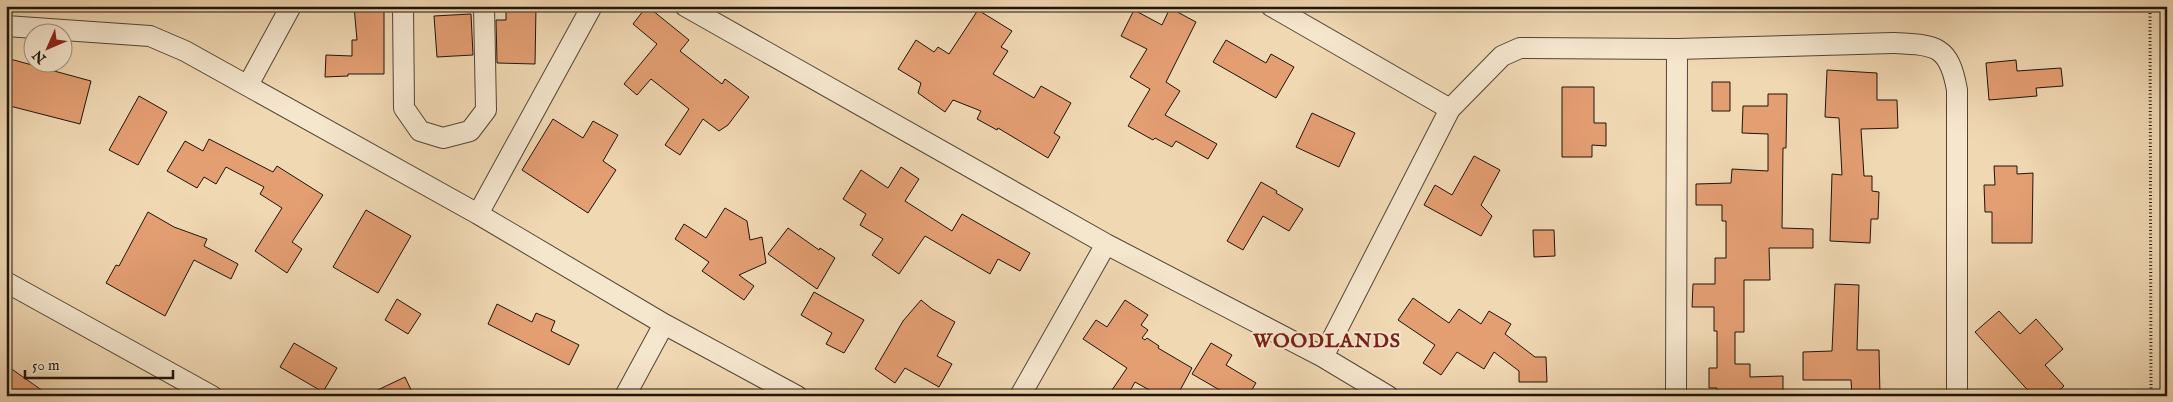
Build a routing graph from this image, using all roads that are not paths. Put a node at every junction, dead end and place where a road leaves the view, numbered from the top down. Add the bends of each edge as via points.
1 (291, 6) edge
2 (403, 6) edge
3 (484, 6) edge
4 (592, 6) edge
5 (685, 6) edge
6 (1271, 6) edge
7 (6, 26) edge
8 (1677, 49) junction
9 (248, 85) junction
10 (1450, 109) junction
11 (478, 214) junction
12 (1106, 244) junction
13 (6, 282) edge
14 (664, 324) junction
15 (1323, 357) junction
16 (212, 396) edge
17 (625, 396) edge
18 (797, 396) edge
19 (1020, 396) edge
20 (1388, 396) edge
21 (1676, 396) edge
22 (1957, 396) edge

1 - 9 street
2 - 3 street via 404,108 420,131 443,138 470,131 486,110
4 - 11 street
5 - 12 street
6 - 10 street
7 - 9 street via 150,36
8 - 10 street via 1520,48 1502,56
8 - 21 street
8 - 22 street via 1924,44 1948,59 1957,90
9 - 11 street
10 - 15 street
11 - 14 street
12 - 15 street
12 - 19 street
13 - 16 street
14 - 17 street
14 - 18 street
15 - 20 street

